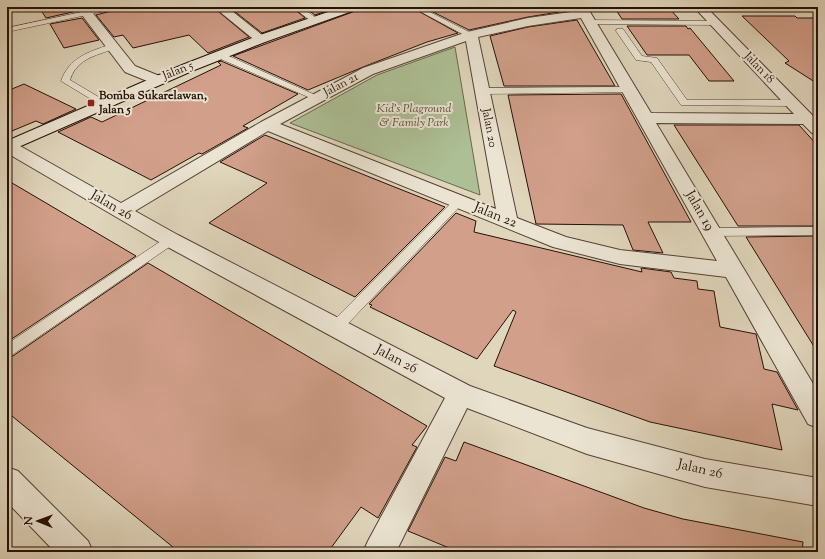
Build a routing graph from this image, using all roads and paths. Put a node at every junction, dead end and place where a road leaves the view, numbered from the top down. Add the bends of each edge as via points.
1 (115, 7) edge
2 (220, 7) edge
3 (296, 7) edge
4 (354, 7) edge
5 (415, 7) edge
6 (702, 9) edge
7 (85, 10) edge
8 (817, 12) edge
9 (585, 14) edge
10 (315, 20) junction
11 (716, 24) junction
12 (7, 30) edge
13 (620, 31) dead end
14 (471, 35) junction
15 (261, 39) junction
16 (112, 47) junction
17 (219, 55) junction
18 (157, 80) junction
19 (629, 90) junction
20 (482, 91) junction
21 (318, 98) junction
22 (792, 103) junction
23 (104, 104) junction
24 (645, 118) junction
25 (813, 124) edge
26 (266, 125) junction
27 (8, 147) edge
28 (459, 202) junction
29 (120, 212) junction
30 (508, 221) junction
31 (818, 231) edge
32 (711, 232) junction
33 (171, 240) junction
34 (733, 270) junction
35 (335, 328) junction
36 (7, 351) edge
37 (461, 394) junction
38 (818, 416) edge
39 (7, 481) edge
40 (818, 492) edge
41 (77, 552) edge
42 (379, 552) edge

1 - 7 lane
2 - 15 street
3 - 10 lane
4 - 10 street, Jalan 5
5 - 14 lane
6 - 8 street
6 - 11 street, Jalan 18
7 - 12 lane
7 - 16 street
9 - 11 lane
9 - 14 street, Jalan 21 via 528,22
9 - 19 street, Jalan 19
10 - 15 street, Jalan 5
11 - 22 street, Jalan 18
13 - 22 lane via 639,58 654,60 684,103
14 - 20 street, Jalan 20
14 - 21 street, Jalan 21 via 368,71
15 - 17 street, Jalan 5
16 - 18 street via 130,68
16 - 23 lane via 81,58 67,72 64,81
17 - 18 street, Jalan 5
17 - 21 lane
18 - 23 street, Jalan 5
19 - 20 lane
19 - 24 street, Jalan 19
20 - 30 street, Jalan 20
21 - 26 street, Jalan 21
22 - 25 street, Jalan 18
23 - 27 street, Jalan 5
24 - 25 street
24 - 32 street, Jalan 19
26 - 28 street, Jalan 22
26 - 29 street, Jalan 21
27 - 29 street, Jalan 26
28 - 30 street, Jalan 22
28 - 35 lane
29 - 33 street, Jalan 26
30 - 34 street, Jalan 22 via 560,242 620,257
31 - 32 lane
32 - 34 street, Jalan 19
33 - 35 street, Jalan 26
33 - 36 lane
34 - 38 street, Jalan 19
35 - 37 street, Jalan 26
37 - 40 street, Jalan 26 via 586,441 705,472
37 - 42 street
39 - 41 street

